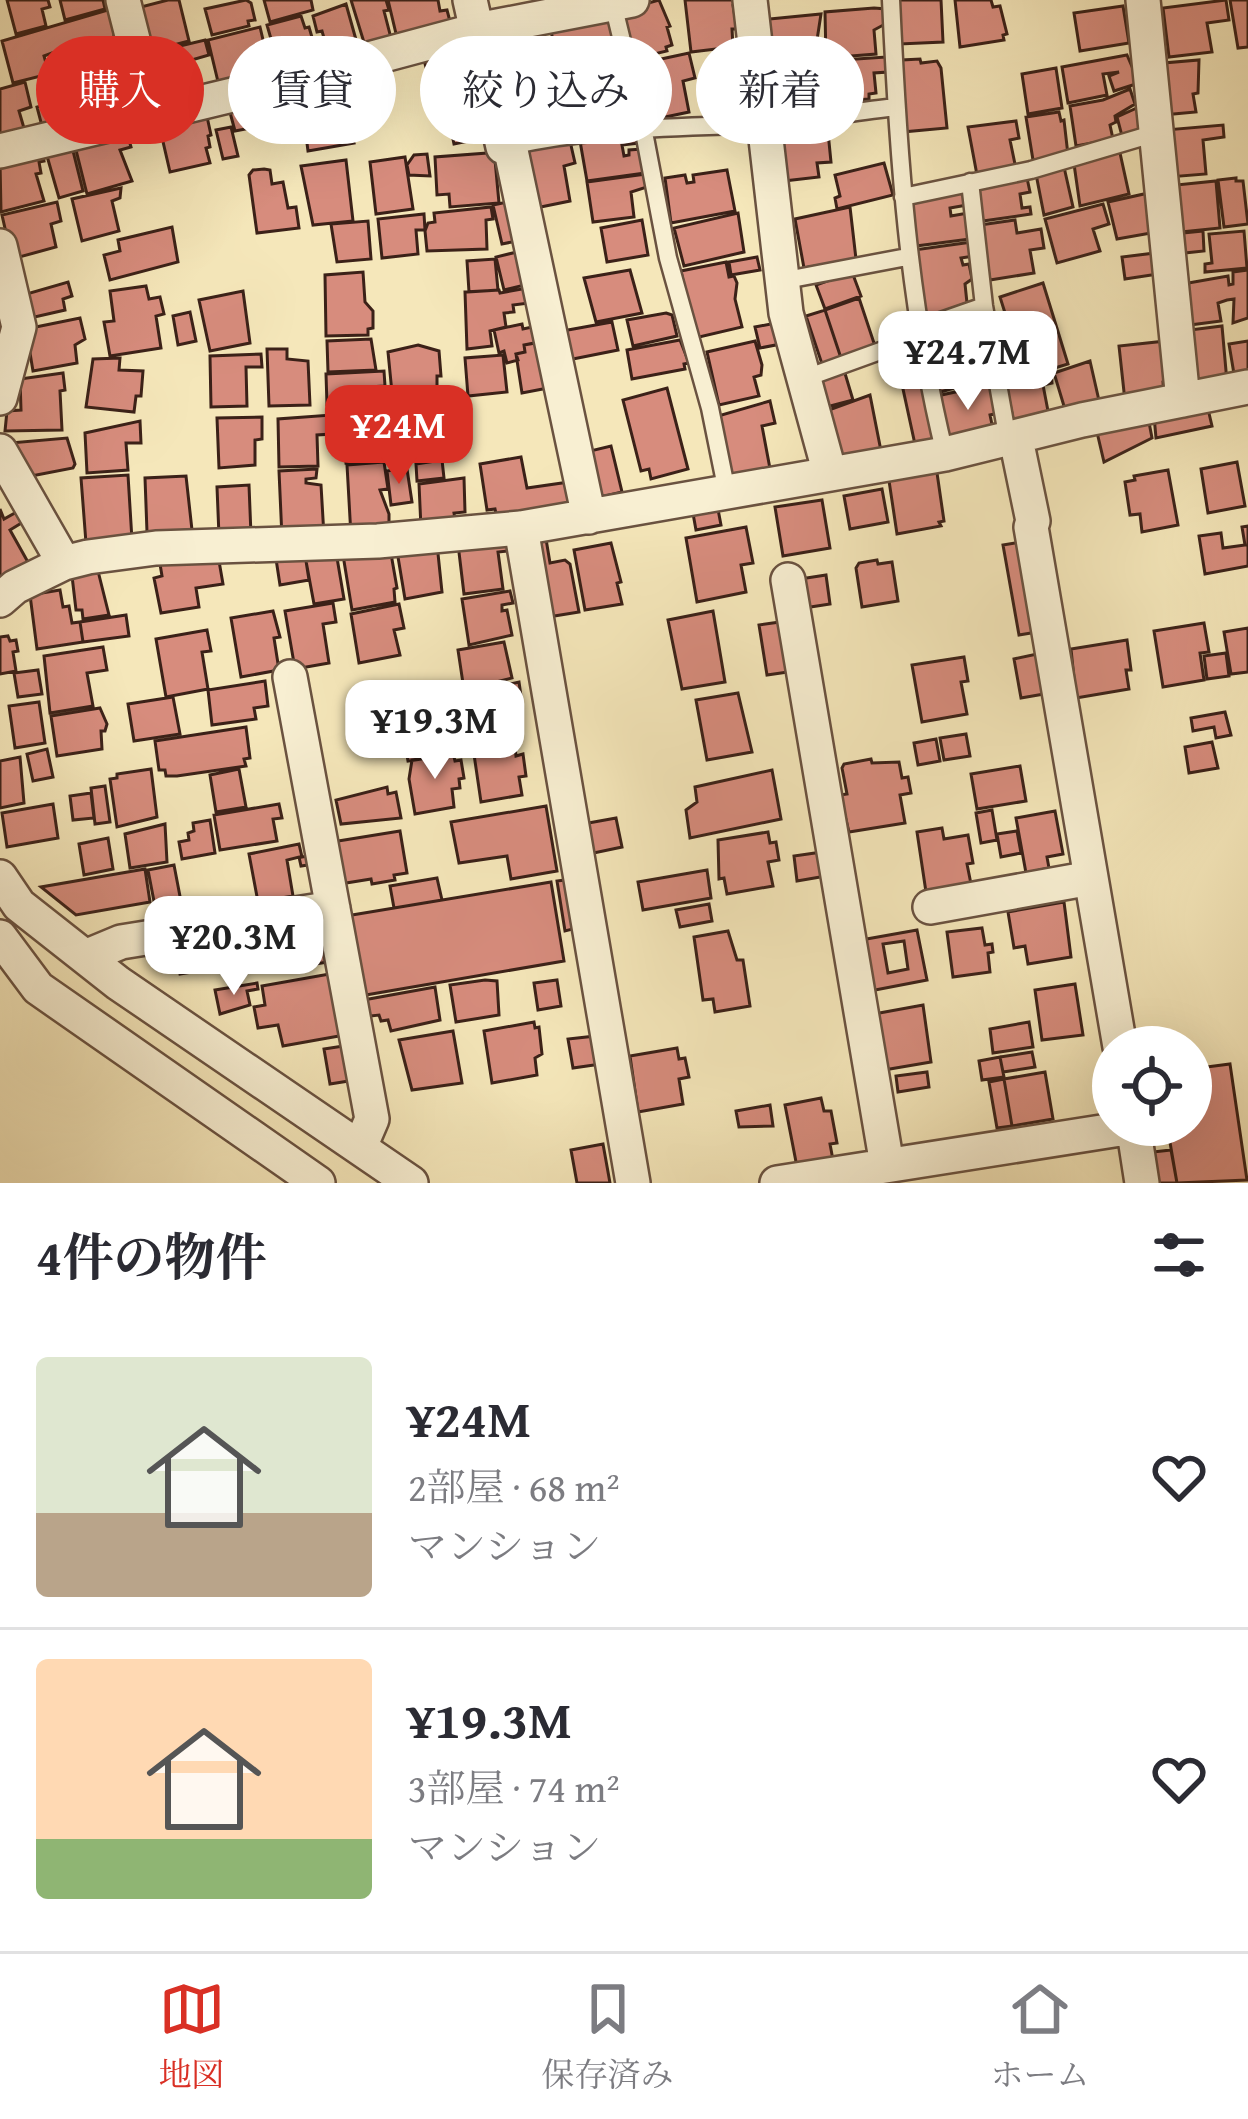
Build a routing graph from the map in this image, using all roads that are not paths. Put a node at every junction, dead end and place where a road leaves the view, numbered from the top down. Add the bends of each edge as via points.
1 (123, 0) edge
2 (750, 0) edge
3 (891, 0) edge
4 (1143, 0) edge
5 (622, 2) edge
6 (474, 15) edge
7 (132, 36) edge
8 (628, 36) edge
9 (754, 36) edge
10 (204, 98) edge
11 (896, 106) junction
12 (864, 110) edge
13 (1156, 133) junction
14 (36, 143) edge
15 (519, 144) edge
16 (646, 144) edge
17 (766, 144) edge
18 (510, 146) junction
19 (0, 152) edge
20 (970, 182) junction
21 (903, 197) junction
22 (0, 246) edge
23 (907, 256) junction
24 (781, 281) junction
25 (984, 306) junction
26 (918, 333) junction
27 (802, 379) junction
28 (1248, 388) edge
29 (0, 398) edge
30 (1184, 400) junction
31 (1012, 440) junction
32 (0, 452) edge
33 (945, 454) junction
34 (830, 474) junction
35 (727, 492) junction
36 (589, 517) junction
37 (521, 528) junction
38 (64, 563) junction
39 (788, 580) dead end
40 (0, 600) edge
41 (290, 677) dead end
42 (0, 877) edge
43 (1091, 878) junction
44 (930, 907) dead end
45 (333, 908) junction
46 (0, 937) edge
47 (85, 957) junction
48 (1116, 1026) edge
49 (1092, 1132) edge
50 (1136, 1146) edge
51 (360, 1147) junction
52 (887, 1165) junction
53 (318, 1183) edge
54 (411, 1183) edge
55 (633, 1183) edge
56 (777, 1183) edge
57 (1142, 1183) edge

1 - 7 street
2 - 9 street
3 - 11 lane
4 - 13 street
5 - 6 street
5 - 8 lane
6 - 10 street
6 - 18 street via 503,146
11 - 12 lane
11 - 21 lane
13 - 20 lane
13 - 30 street
14 - 19 street
15 - 18 lane
16 - 35 lane
17 - 24 street
18 - 36 street
20 - 21 lane
20 - 25 lane
21 - 23 lane
22 - 29 street via 19,326
23 - 24 lane
23 - 26 lane
24 - 27 street
25 - 26 lane
25 - 31 lane
26 - 27 lane
26 - 33 lane
27 - 34 street
28 - 30 street
30 - 31 street
31 - 33 street
31 - 43 street via 1034,521
32 - 38 street
33 - 34 street
34 - 35 street
35 - 36 street
36 - 37 street
37 - 38 street via 155,548
37 - 55 street
38 - 40 street
39 - 52 street
41 - 45 street
42 - 47 street via 19,905
43 - 44 street
43 - 48 street
45 - 47 street via 121,942
45 - 51 street via 372,1119
46 - 53 street via 38,988
47 - 51 street
49 - 52 street
50 - 57 street
51 - 54 street
52 - 56 street

